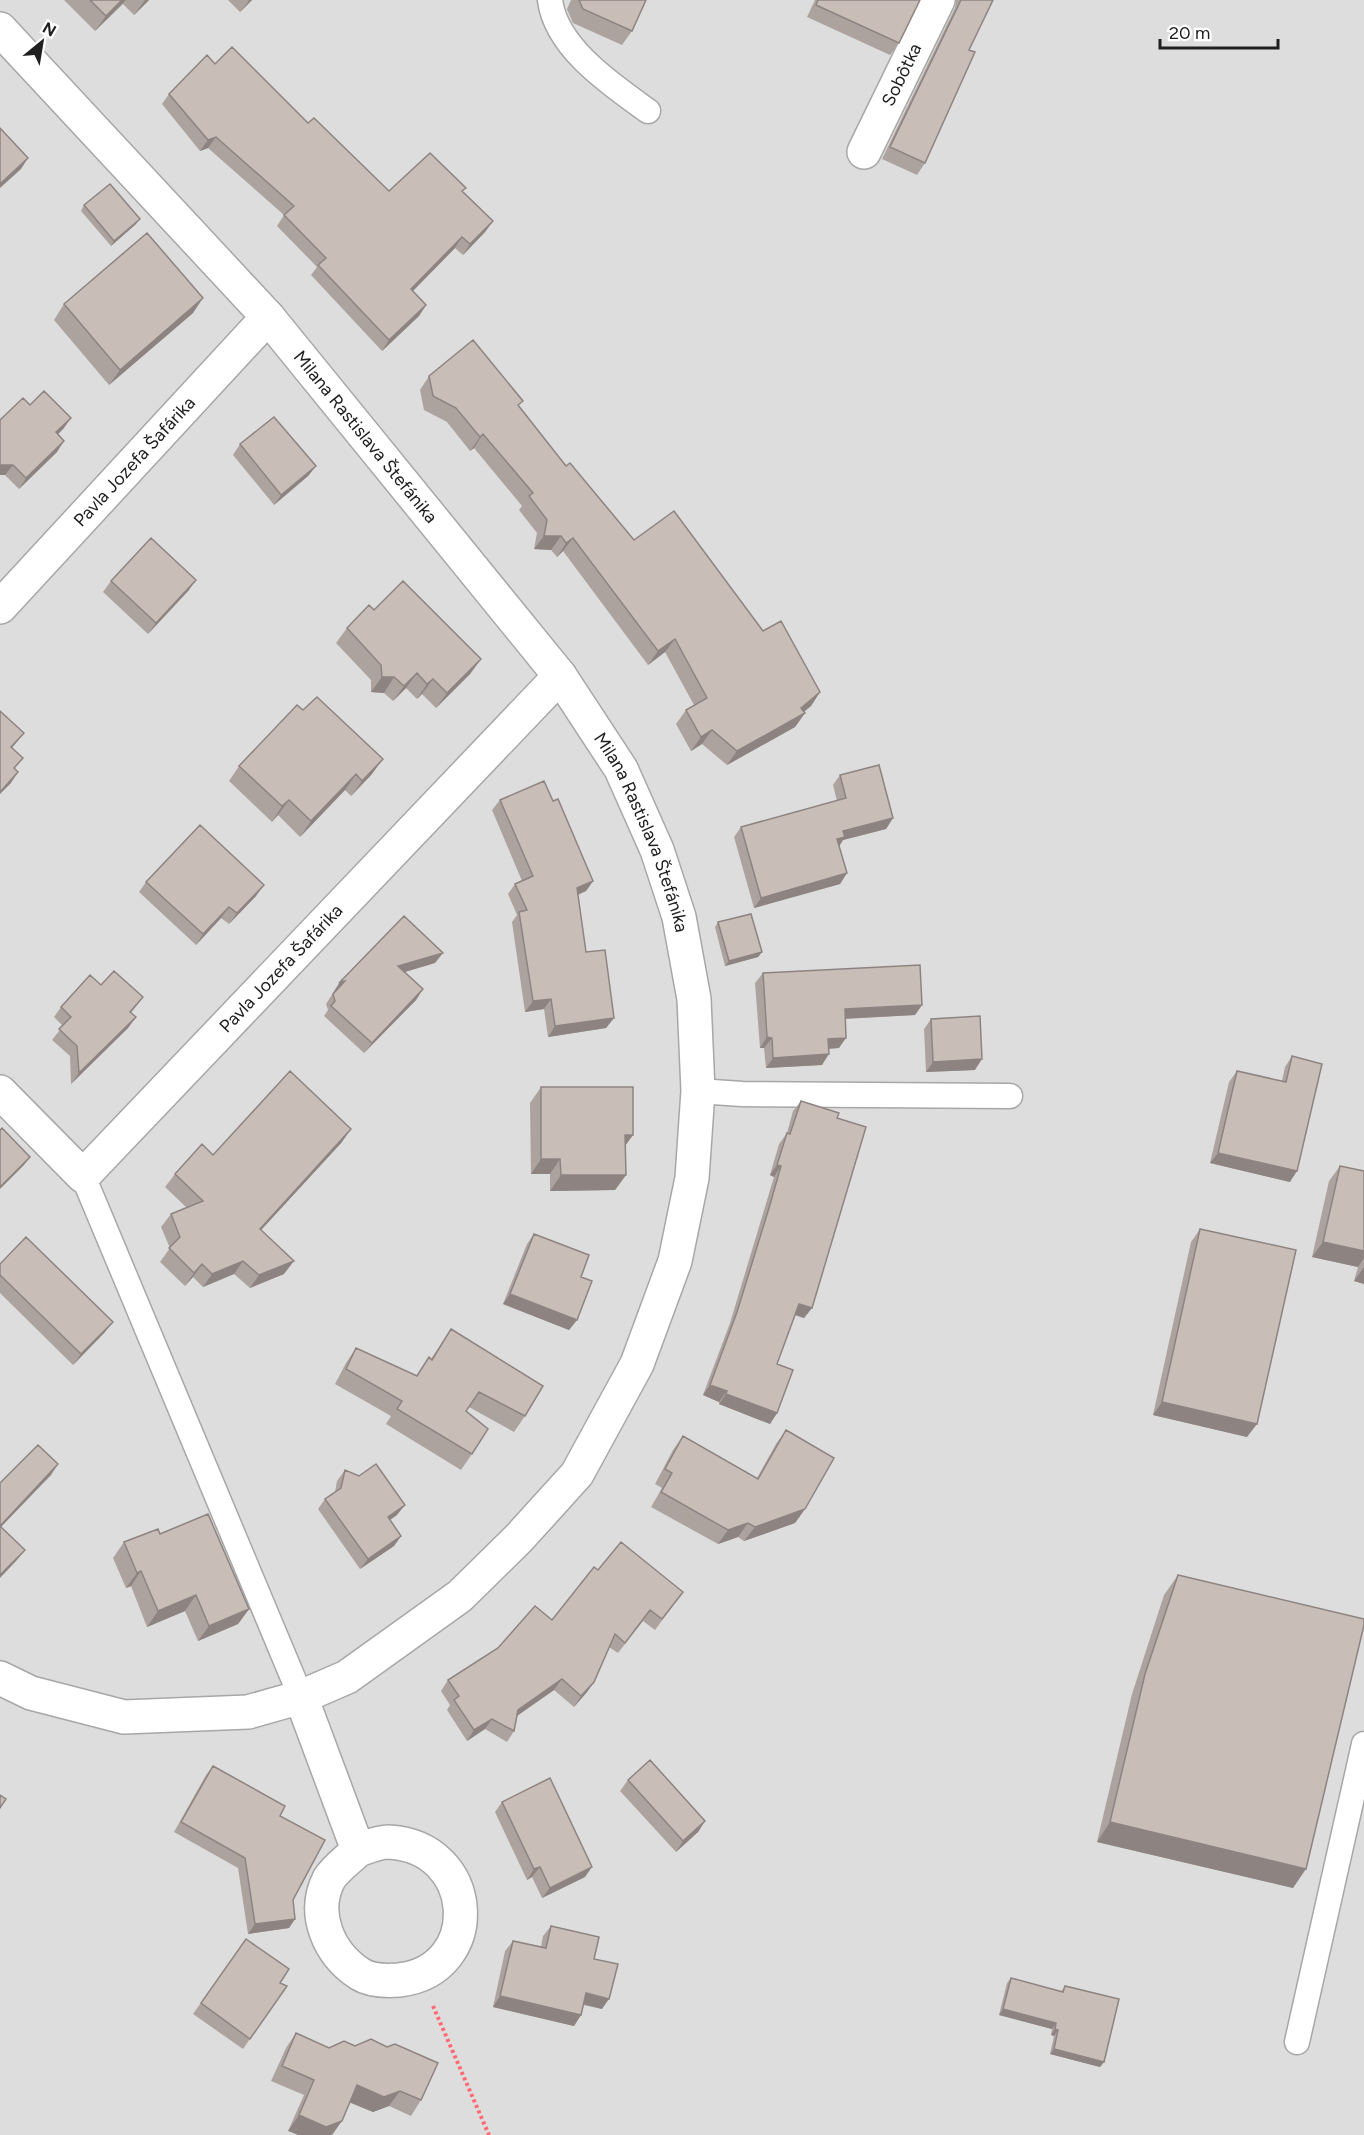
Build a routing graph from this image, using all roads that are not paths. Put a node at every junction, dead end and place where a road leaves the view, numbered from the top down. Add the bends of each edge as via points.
1 (550, 0) edge
2 (938, 0) edge
3 (0, 29) edge
4 (648, 111) dead end
5 (864, 152) dead end
6 (268, 317) junction
7 (0, 607) edge
8 (560, 676) junction
9 (698, 1091) junction
10 (0, 1092) edge
11 (1010, 1096) dead end
12 (83, 1176) junction
13 (0, 1678) edge
14 (301, 1697) junction
15 (1364, 1744) edge
16 (358, 1850) junction
17 (1297, 2042) dead end

1 - 4 lane via 557,28 599,75
2 - 5 street, Sobôtka
3 - 6 street, Milana Rastislava Štefánika
6 - 7 street, Pavla Jozefa Šafárika
6 - 8 street, Milana Rastislava Štefánika
8 - 9 street, Milana Rastislava Štefánika via 621,769 657,850 679,917 694,999
8 - 12 street, Pavla Jozefa Šafárika
9 - 11 lane
9 - 14 street, Milana Rastislava Štefánika via 692,1178 675,1261 637,1364 577,1474 460,1596 347,1677
10 - 12 street
12 - 14 lane
13 - 14 street, Milana Rastislava Štefánika via 31,1693 124,1717 248,1712
14 - 16 street
15 - 17 lane
16 - 16 street via 330,1879 322,1904 323,1927 338,1956 361,1975 384,1982 415,1978 443,1960 458,1935 462,1906 453,1876 422,1848 387,1842

